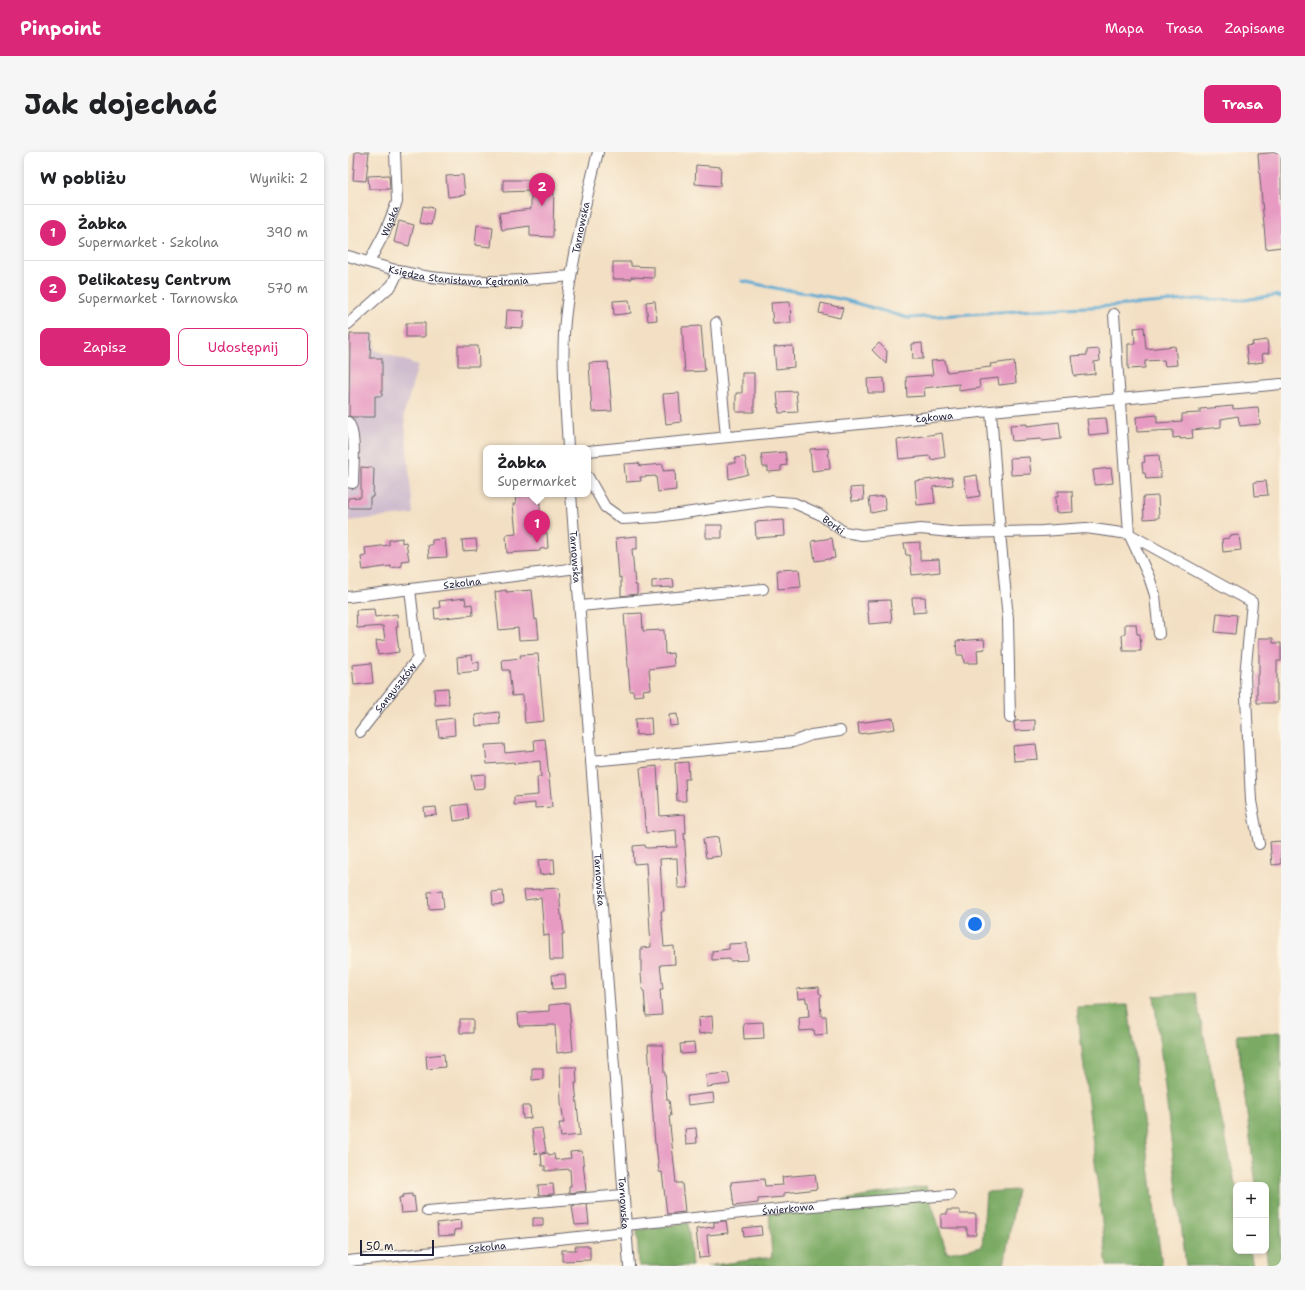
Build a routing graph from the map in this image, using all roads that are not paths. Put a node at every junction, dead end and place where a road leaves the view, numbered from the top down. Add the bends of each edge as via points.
1 (395, 152) edge
2 (598, 152) edge
3 (348, 256) edge
4 (369, 262) junction
5 (399, 270) junction
6 (571, 276) junction
7 (1114, 314) dead end
8 (716, 323) dead end
9 (348, 324) edge
10 (1281, 384) edge
11 (1120, 399) junction
12 (991, 410) junction
13 (348, 422) edge
14 (726, 437) junction
15 (568, 445) edge
16 (350, 447) edge
17 (591, 451) edge
18 (348, 482) edge
19 (591, 482) edge
20 (571, 497) edge
21 (1000, 532) junction
22 (1129, 534) junction
23 (577, 568) junction
24 (410, 589) junction
25 (763, 589) dead end
26 (348, 597) edge
27 (580, 606) junction
28 (1159, 634) dead end
29 (1010, 718) dead end
30 (840, 731) dead end
31 (360, 732) dead end
32 (591, 761) junction
33 (1259, 844) dead end
34 (623, 1195) junction
35 (950, 1195) dead end
36 (427, 1211) dead end
37 (626, 1228) junction
38 (348, 1261) edge
39 (629, 1266) edge

1 - 4 street, Wąska via 397,202
2 - 6 street, Tarnowska
3 - 4 street, Księdza Stanisława Kędronia
4 - 5 street, Księdza Stanisława Kędronia
5 - 6 street, Księdza Stanisława Kędronia via 424,276 479,281
5 - 9 street via 392,285
6 - 15 street, Tarnowska via 563,355
7 - 11 street
8 - 14 street
10 - 11 street, Łąkowa
11 - 12 street, Łąkowa
11 - 22 street
12 - 14 street, Łąkowa
12 - 21 street
13 - 16 street via 353,435
14 - 17 street, Łąkowa
16 - 18 street via 353,483
19 - 21 street, Borki via 605,507 622,519 657,517 768,501 794,503 819,514 844,532 862,535 921,529 958,533
20 - 23 street, Tarnowska
21 - 22 street, Borki via 1086,528
21 - 29 street via 1008,619
22 - 28 street via 1155,595
22 - 33 street via 1252,602 1244,676 1251,801
23 - 24 street, Szkolna
23 - 27 street, Tarnowska
24 - 26 street, Szkolna
24 - 31 street, Sanguszków via 418,658
25 - 27 street
27 - 32 street, Tarnowska
30 - 32 street via 811,735 793,742
32 - 34 street, Tarnowska
34 - 36 street
34 - 37 street, Tarnowska
35 - 37 street, Świerkowa via 800,1207
37 - 38 street, Szkolna
37 - 39 street, Tarnowska

